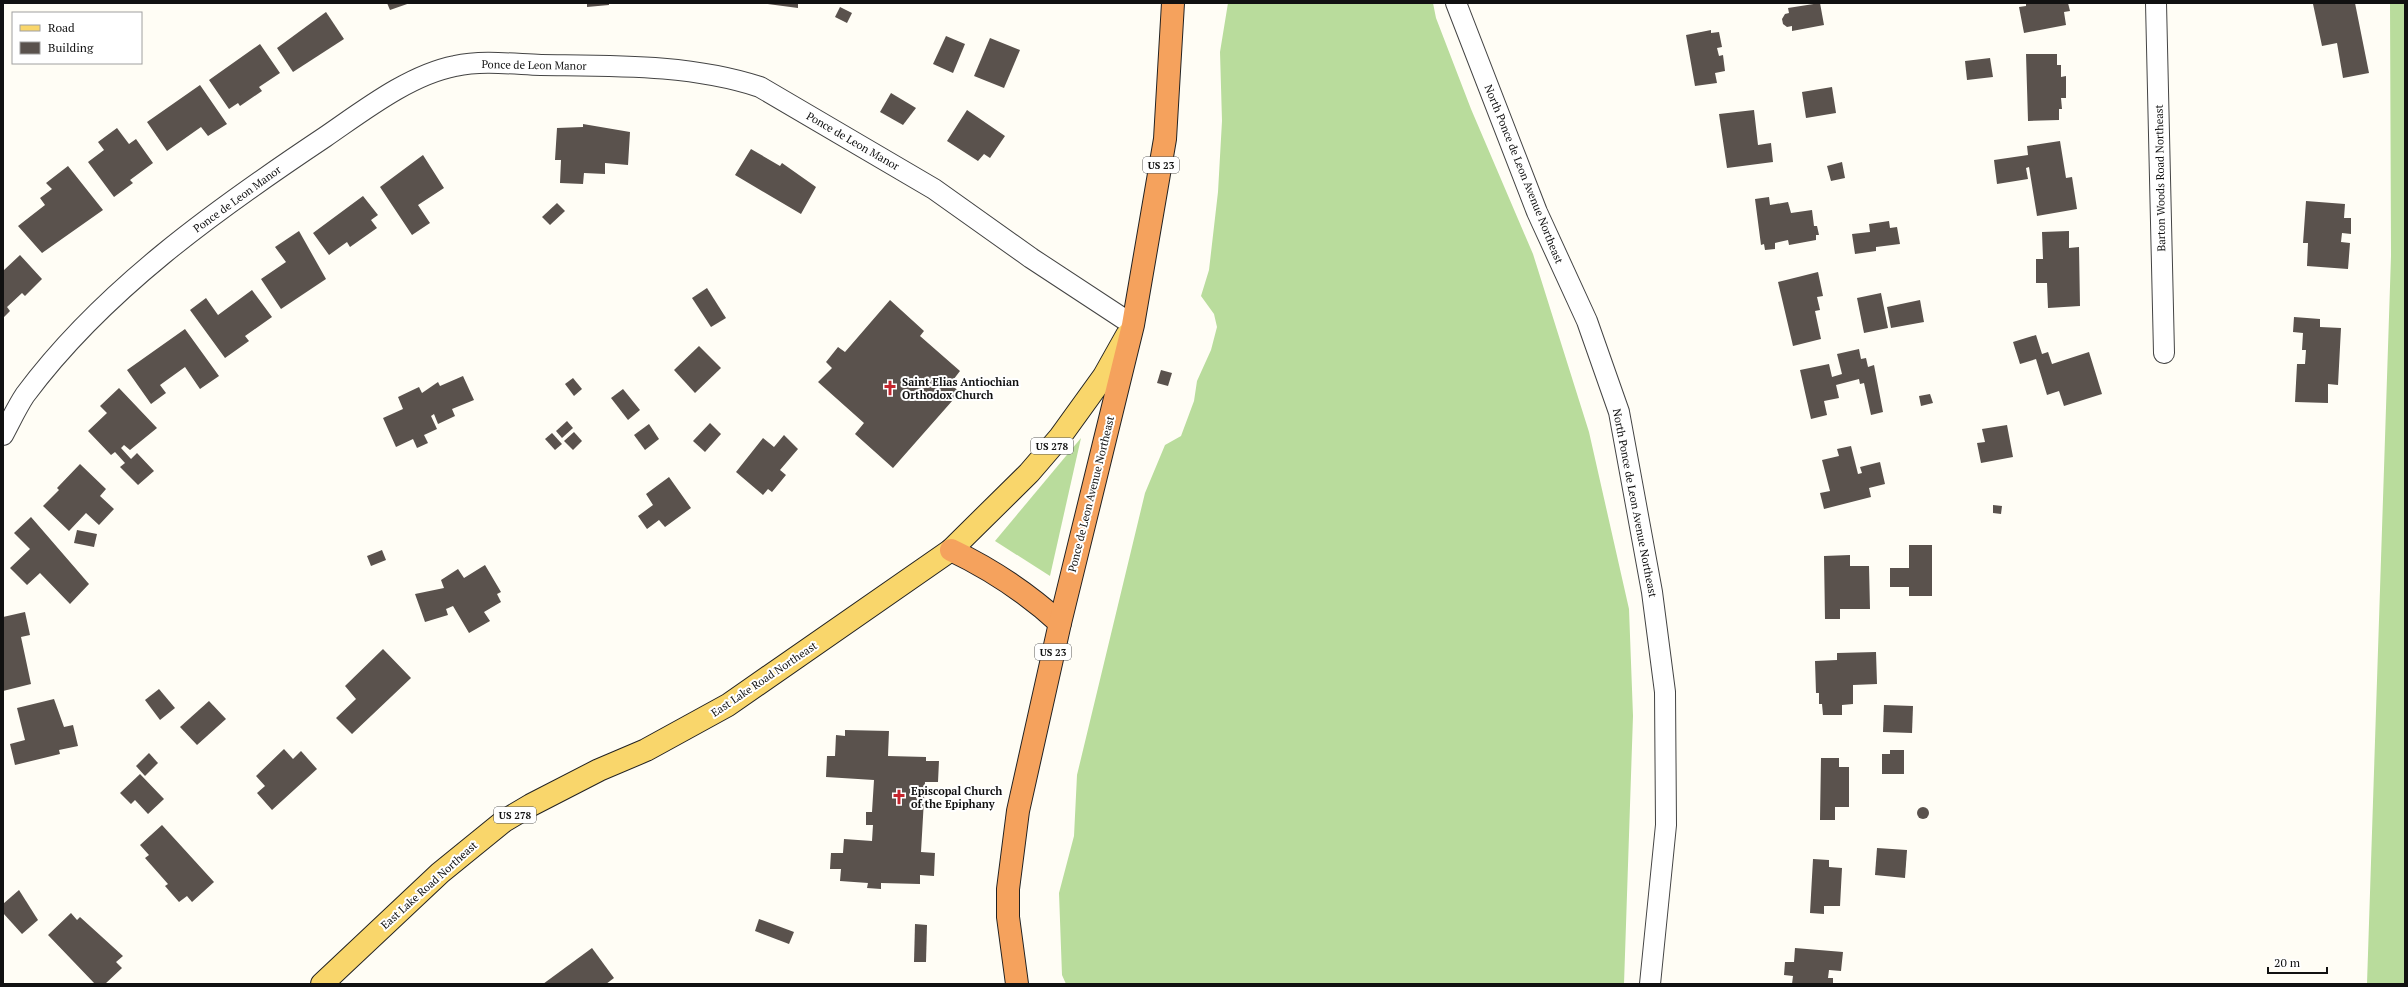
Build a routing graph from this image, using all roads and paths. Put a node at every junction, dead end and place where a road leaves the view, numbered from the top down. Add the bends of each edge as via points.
1 (1173, 3) edge
2 (1456, 3) edge
3 (2156, 3) edge
4 (1133, 325) junction
5 (2164, 353) dead end
6 (3, 435) edge
7 (951, 550) junction
8 (1060, 623) junction
9 (322, 984) edge
10 (1017, 984) edge
11 (1650, 984) edge

1 - 4 highway, Ponce de Leon Avenue Northeast / US 23 via 1165,139
2 - 11 street, North Ponce de Leon Avenue Northeast via 1537,212 1587,321 1619,412 1652,597 1665,692 1666,825
3 - 5 street, Barton Woods Road Northeast
4 - 6 street, Ponce de Leon Manor via 934,189 760,87 731,77 639,66 455,66 427,74 378,101 274,171 146,267 56,357 24,397
4 - 7 main road, East Lake Road Northeast / US 278 via 1104,376 1060,437 1029,473
4 - 8 highway, Ponce de Leon Avenue Northeast / US 23
7 - 8 highway via 986,566 1035,600
7 - 9 main road, East Lake Road Northeast / US 278 via 728,705 646,750 599,770 504,821 440,873
8 - 10 highway, Ponce de Leon Avenue Northeast / US 23 via 1011,849 1008,917

